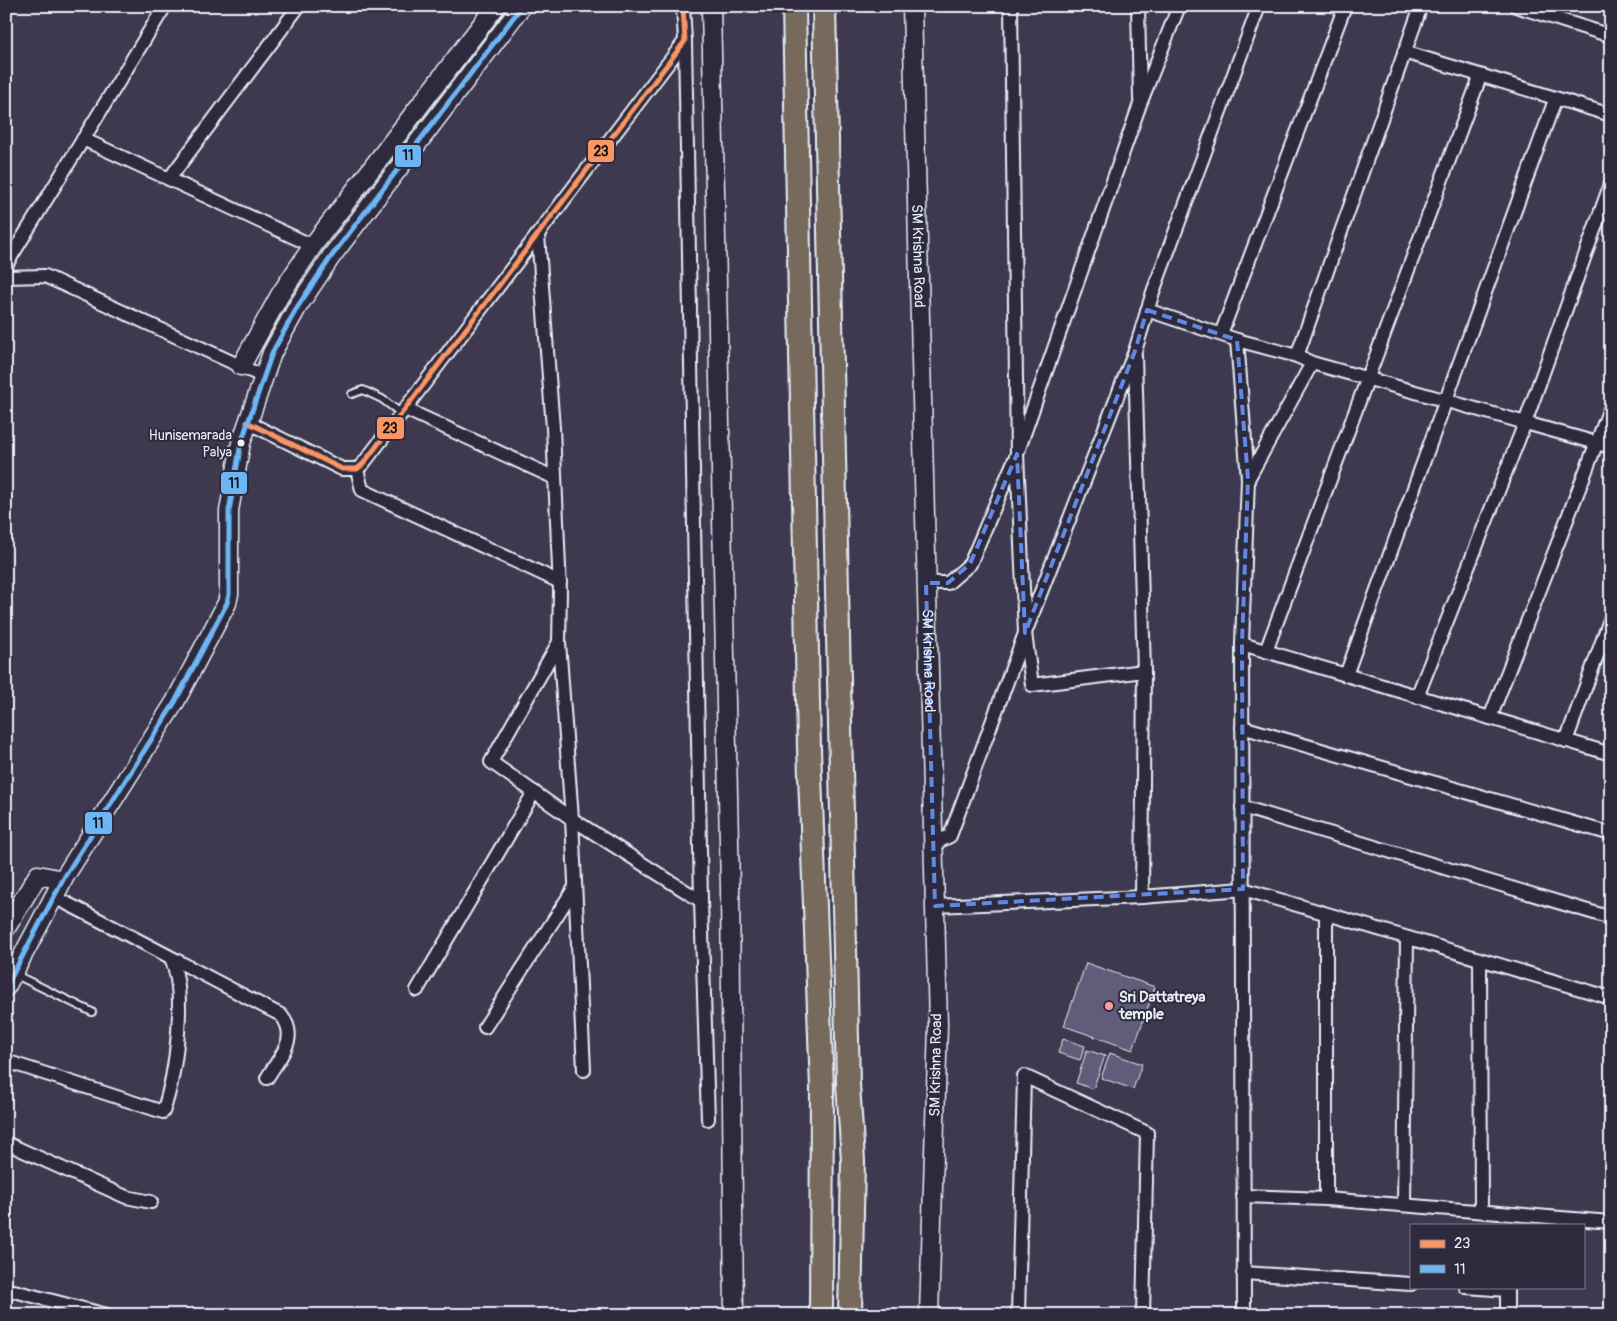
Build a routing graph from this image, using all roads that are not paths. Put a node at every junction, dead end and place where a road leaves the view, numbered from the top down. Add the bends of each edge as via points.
1 (166, 6) edge
2 (299, 6) edge
3 (496, 6) edge
4 (522, 6) edge
5 (683, 6) edge
6 (710, 6) edge
7 (794, 6) edge
8 (824, 6) edge
9 (912, 6) edge
10 (1011, 6) edge
11 (1138, 6) edge
12 (1179, 6) edge
13 (1259, 6) edge
14 (1344, 6) edge
15 (1422, 6) edge
16 (1516, 6) edge
17 (1611, 36) edge
18 (685, 41) junction
19 (1404, 52) junction
20 (1480, 77) junction
21 (1555, 100) junction
22 (1140, 104) junction
23 (1611, 115) edge
24 (83, 139) junction
25 (169, 179) junction
26 (1611, 183) edge
27 (538, 235) junction
28 (312, 246) junction
29 (6, 265) edge
30 (6, 277) edge
31 (1147, 310) junction
32 (1221, 334) junction
33 (1238, 340) junction
34 (1135, 351) junction
35 (1297, 356) junction
36 (1312, 363) junction
37 (241, 366) junction
38 (264, 377) junction
39 (1367, 378) junction
40 (352, 394) dead end
41 (1446, 400) junction
42 (1611, 406) edge
43 (403, 412) junction
44 (247, 422) junction
45 (1525, 423) junction
46 (1596, 443) junction
47 (1611, 447) edge
48 (1017, 454) junction
49 (357, 469) junction
50 (555, 478) junction
51 (1248, 479) junction
52 (560, 582) junction
53 (926, 583) junction
54 (1611, 617) edge
55 (1025, 633) junction
56 (559, 642) junction
57 (1242, 644) junction
58 (1266, 651) junction
59 (1144, 672) junction
60 (1346, 675) junction
61 (1418, 696) junction
62 (1490, 718) junction
63 (1242, 727) junction
64 (1566, 741) junction
65 (1611, 754) edge
66 (534, 792) junction
67 (1242, 807) junction
68 (572, 819) junction
69 (1611, 834) edge
70 (933, 844) junction
71 (63, 880) junction
72 (575, 887) junction
73 (1243, 889) junction
74 (54, 897) junction
75 (1142, 897) junction
76 (701, 901) junction
77 (935, 906) junction
78 (1326, 914) junction
79 (1611, 918) edge
80 (6, 928) edge
81 (1407, 938) junction
82 (171, 958) junction
83 (1480, 960) junction
84 (9, 981) edge
85 (417, 990) dead end
86 (1611, 998) edge
87 (92, 1012) dead end
88 (485, 1027) dead end
89 (6, 1062) edge
90 (584, 1070) dead end
91 (267, 1078) dead end
92 (708, 1119) dead end
93 (6, 1143) edge
94 (1243, 1196) junction
95 (1326, 1199) junction
96 (151, 1202) dead end
97 (1404, 1205) junction
98 (1481, 1211) junction
99 (1507, 1219) edge
100 (1611, 1222) edge
101 (1243, 1273) junction
102 (1410, 1284) edge
103 (1486, 1288) edge
104 (1507, 1289) edge
105 (6, 1296) edge
106 (84, 1311) edge
107 (107, 1315) edge
108 (734, 1315) edge
109 (821, 1315) edge
110 (850, 1315) edge
111 (929, 1315) edge
112 (1018, 1315) edge
113 (1143, 1315) edge
114 (1244, 1315) edge
115 (1507, 1315) edge

1 - 24 street
2 - 25 street
3 - 28 street
4 - 38 street via 314,281 284,329
5 - 18 street
6 - 108 street via 730,889
7 - 109 highway via 809,749 822,1088
8 - 110 highway via 848,1084 853,1161
9 - 53 street, SM Krishna Road
10 - 48 street
11 - 22 street
12 - 22 street
13 - 31 street
14 - 32 street
15 - 19 street
16 - 17 street
18 - 27 street
18 - 76 street
19 - 20 street
19 - 35 street
20 - 21 street
20 - 39 street
21 - 23 street
21 - 41 street
22 - 48 street
24 - 25 street
24 - 29 street
25 - 28 street
26 - 45 street
27 - 43 street
27 - 50 street
28 - 37 street via 280,295
30 - 37 street via 46,276
31 - 32 street
31 - 34 street
32 - 33 street
33 - 35 street
33 - 51 street
34 - 55 street
34 - 59 street
35 - 36 street
36 - 39 street
36 - 51 street
37 - 38 street
38 - 44 street
39 - 41 street
39 - 58 street
40 - 43 lane via 363,390
41 - 45 street
41 - 60 street
42 - 46 street
43 - 49 street
43 - 50 street
44 - 49 street via 342,469
44 - 71 street via 229,511 227,603 175,702
45 - 46 street
45 - 61 street
46 - 47 street
46 - 62 street
48 - 53 street via 970,564 948,583
48 - 55 street
49 - 52 street via 362,490
50 - 52 street
51 - 57 street
52 - 56 street
53 - 70 street, SM Krishna Road
54 - 64 street
55 - 59 street via 1032,685
55 - 70 street via 950,836
56 - 66 street via 491,762
56 - 68 street
57 - 58 street
57 - 63 street
58 - 60 street
59 - 75 street
60 - 61 street
61 - 62 street
62 - 64 street
63 - 67 street
63 - 69 street
64 - 65 street
66 - 68 street
66 - 85 street
67 - 73 street
67 - 79 street
68 - 72 street
68 - 76 street
70 - 77 street, SM Krishna Road
71 - 74 street
71 - 80 street via 38,875
72 - 88 street
72 - 90 street
73 - 75 street
73 - 78 street
73 - 94 street
74 - 82 street via 154,946
74 - 84 street
75 - 77 street
76 - 92 street
77 - 111 street, SM Krishna Road via 938,1025
78 - 81 street
78 - 95 street
81 - 83 street
81 - 97 street
82 - 89 street via 177,978 178,1010 174,1070 163,1112
82 - 91 street via 281,1015 288,1024 289,1041
83 - 86 street
83 - 98 street
84 - 87 lane
93 - 96 street via 126,1197
94 - 95 street
94 - 101 street
95 - 97 street
97 - 98 street
98 - 99 street
99 - 100 street
101 - 102 street
101 - 114 street
103 - 104 street
104 - 115 street
105 - 106 street via 14,1291
106 - 107 street
112 - 113 street via 1024,1076 1147,1134

